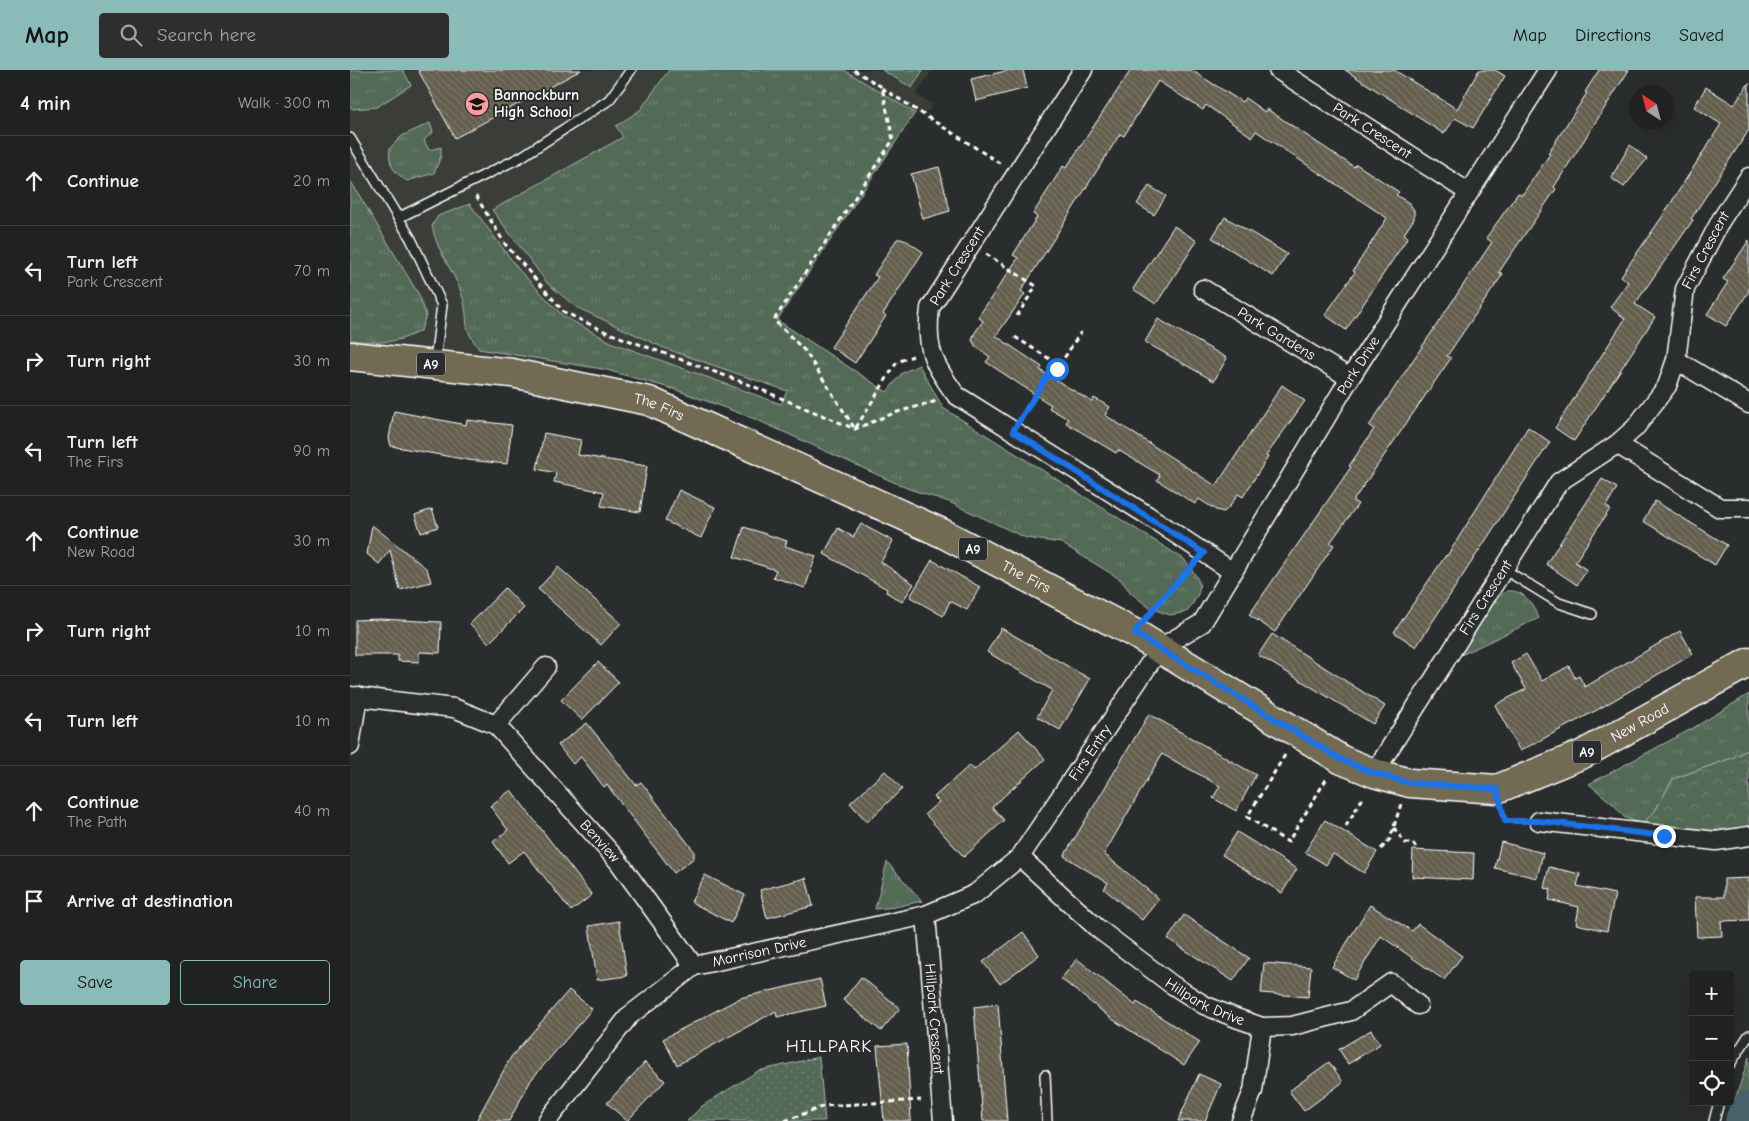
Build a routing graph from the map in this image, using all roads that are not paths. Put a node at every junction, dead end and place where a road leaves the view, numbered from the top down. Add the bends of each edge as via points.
1 (631, 70) edge
2 (1083, 70) edge
3 (1278, 70) edge
4 (1548, 70) edge
5 (350, 140) edge
6 (1749, 177) edge
7 (1468, 192) junction
8 (398, 218) junction
9 (1203, 289) dead end
10 (350, 356) edge
11 (1676, 360) junction
12 (434, 364) junction
13 (1350, 378) junction
14 (1749, 404) edge
15 (1617, 444) junction
16 (1749, 508) edge
17 (1502, 568) junction
18 (1233, 572) junction
19 (1592, 614) dead end
20 (1160, 648) junction
21 (1749, 662) edge
22 (546, 667) dead end
23 (354, 696) edge
24 (496, 725) junction
25 (350, 746) edge
26 (1376, 773) junction
27 (1407, 782) joint
28 (1539, 821) road end
29 (1749, 836) edge
30 (1020, 857) junction
31 (926, 915) junction
32 (694, 966) junction
33 (1418, 1005) dead end
34 (1262, 1027) junction
35 (1749, 1035) edge
36 (1732, 1061) edge
37 (1044, 1075) dead end
38 (1718, 1106) edge
39 (547, 1121) edge
40 (943, 1121) edge
41 (1047, 1121) edge
42 (1241, 1121) edge
43 (1714, 1121) edge

1 - 8 lane via 609,100 521,157
2 - 18 street, Park Crescent via 930,308 927,332 930,351 956,395
3 - 7 street, Park Crescent
4 - 7 street, Park Drive
5 - 8 lane
6 - 11 street, Firs Crescent via 1721,220 1685,289
7 - 13 street, Park Drive
8 - 12 lane via 442,305
9 - 13 street, Park Gardens
10 - 12 main road, A9
11 - 14 street
11 - 15 street, Firs Crescent via 1667,386 1649,412
12 - 20 main road, The Firs / A9 via 512,373 649,401 942,532
13 - 18 street, Park Drive
15 - 16 street via 1720,508
15 - 17 street, Firs Crescent via 1559,482
17 - 19 lane via 1558,603
17 - 26 street, Firs Crescent
18 - 20 street, Park Drive via 1202,623
20 - 26 main road, The Firs / A9 via 1339,758
20 - 30 street, Firs Entry
21 - 27 main road, New Road / A9 via 1583,754 1497,789
22 - 24 street
23 - 24 street, Benview via 454,708
23 - 25 street, Benview
24 - 32 street, Benview via 618,861
26 - 27 main road, The Firs / A9
28 - 29 street via 1708,840
30 - 31 street, Morrison Drive via 975,894
30 - 34 street, Hillpark Drive via 1096,927 1171,984 1204,1005
31 - 32 street, Morrison Drive
31 - 40 street, Hillpark Crescent
32 - 39 street, Morrison Drive via 629,1016
33 - 34 street, Hillpark Drive via 1391,983 1351,1011 1292,1026
34 - 42 street via 1253,1092
35 - 36 lane
37 - 41 lane
38 - 43 lane

